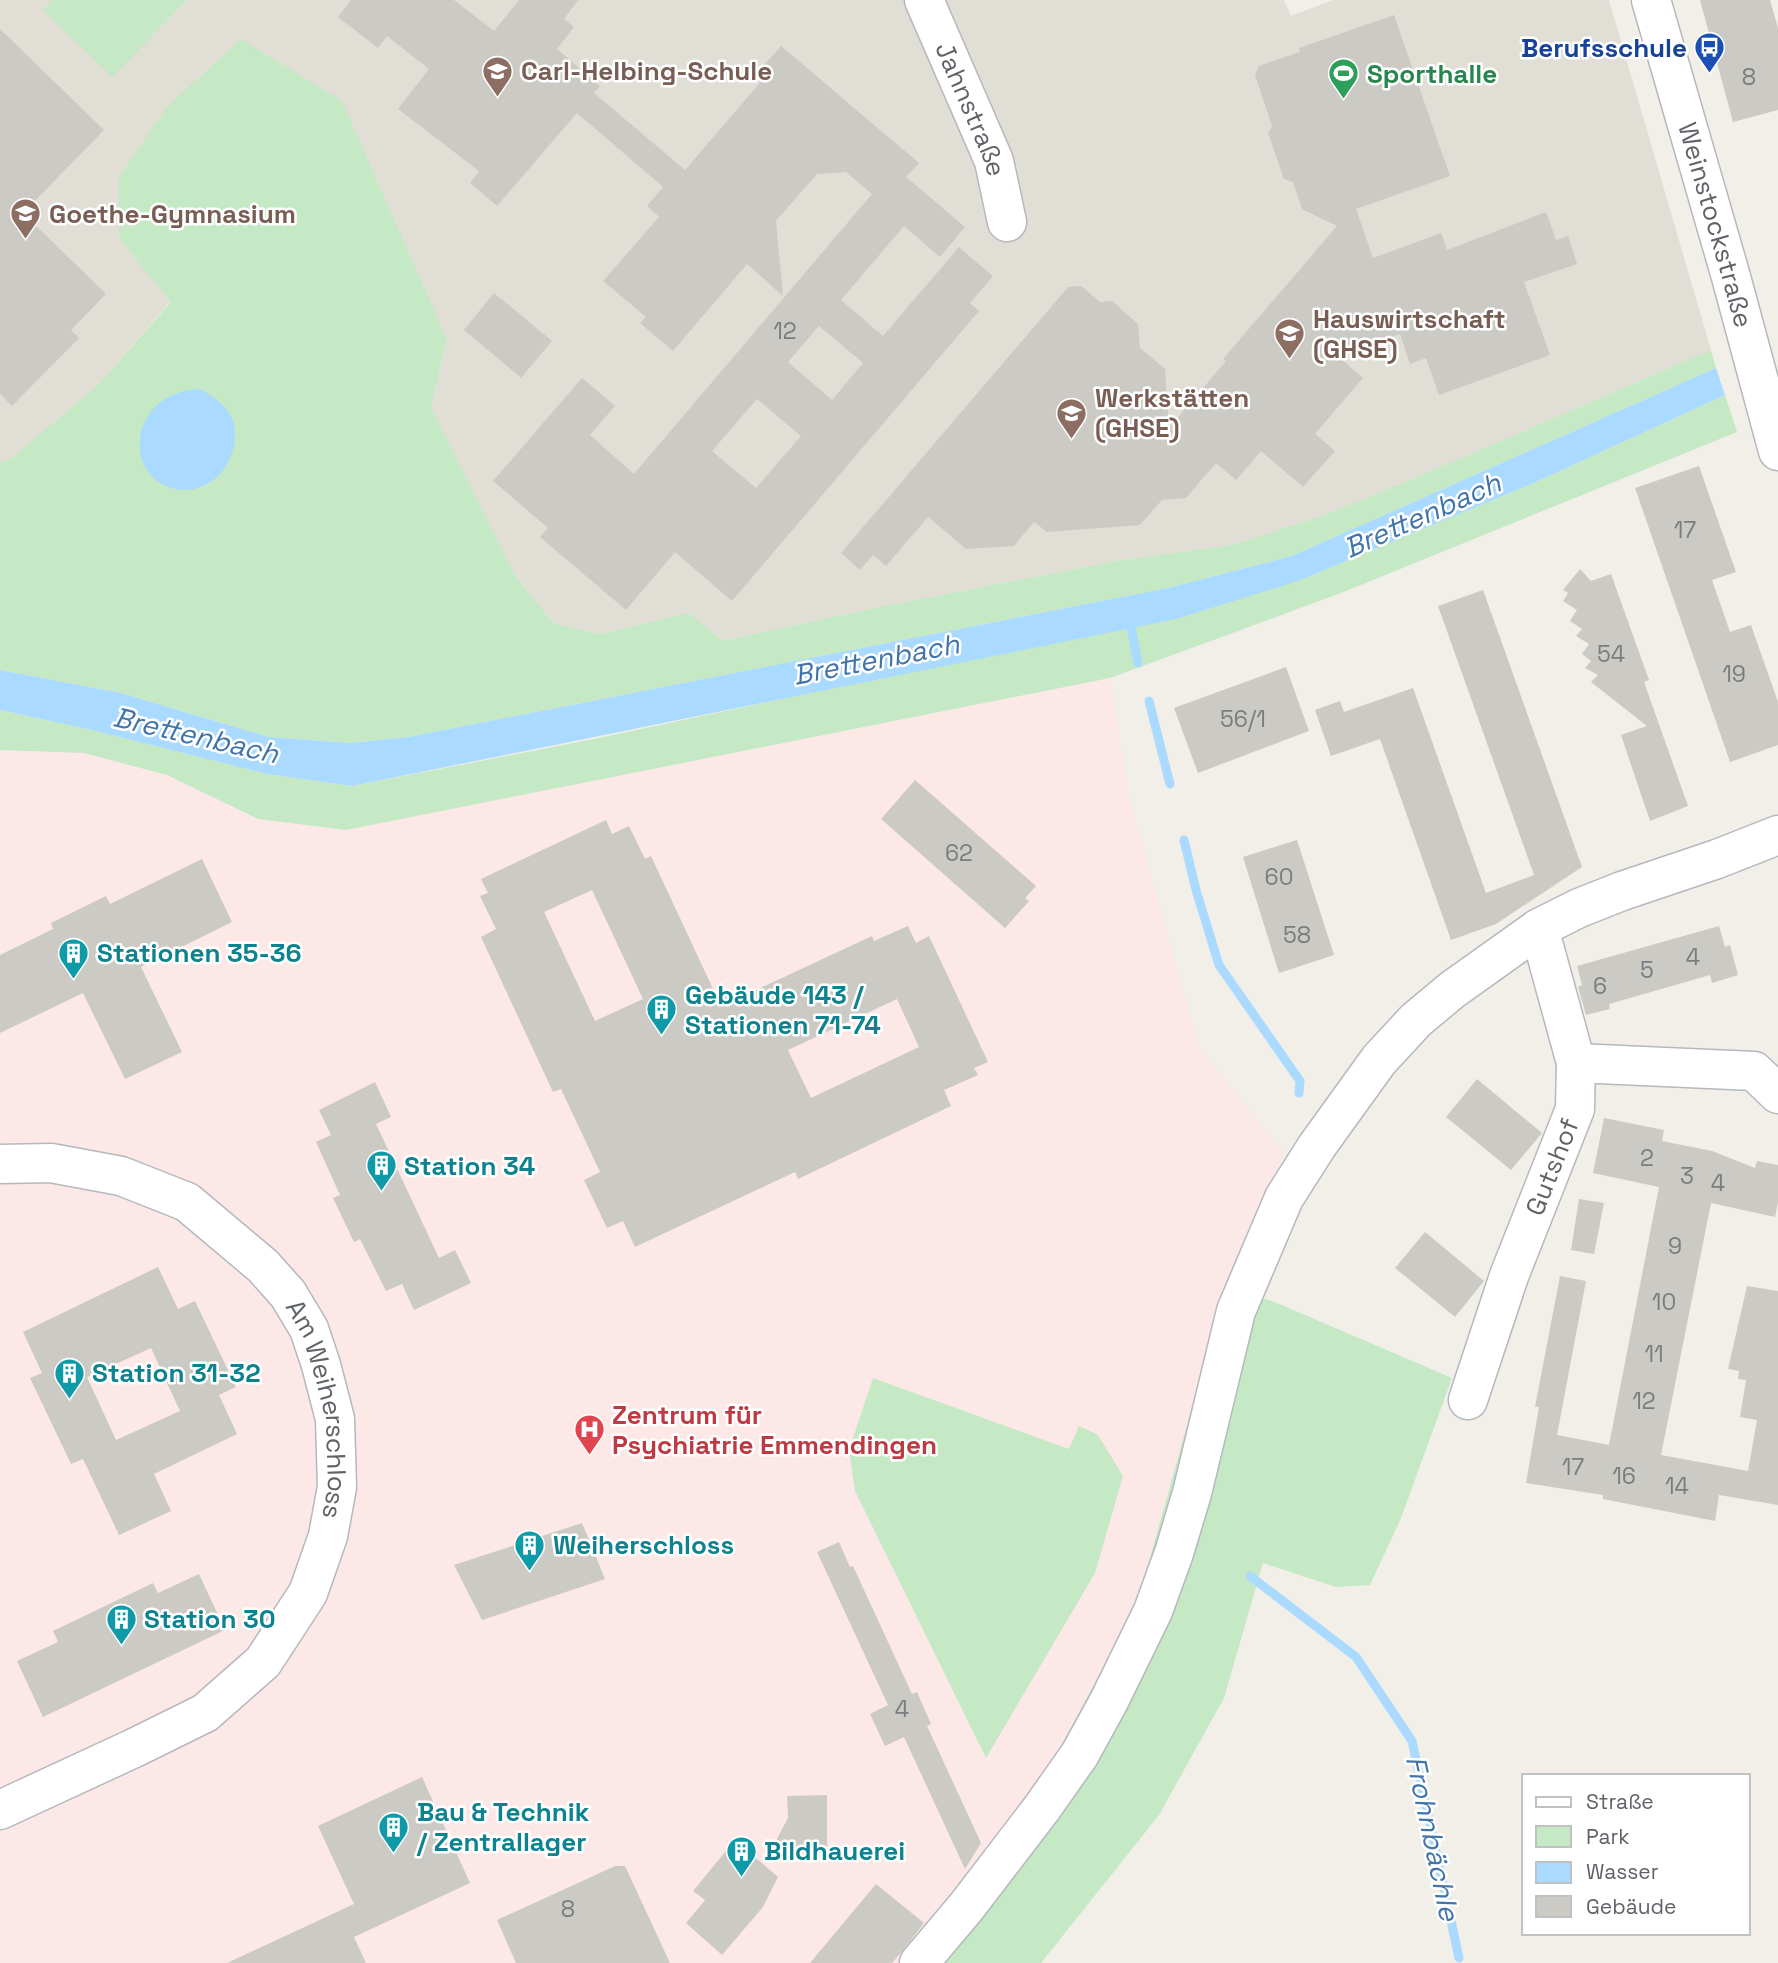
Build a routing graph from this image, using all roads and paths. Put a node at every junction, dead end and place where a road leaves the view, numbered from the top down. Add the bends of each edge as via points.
1 (924, 0) edge
2 (1651, 0) edge
3 (1007, 222) dead end
4 (1776, 434) edge
5 (1778, 835) edge
6 (1539, 928) junction
7 (1576, 1063) junction
8 (1778, 1094) edge
9 (0, 1164) edge
10 (1468, 1400) dead end
11 (0, 1810) edge
12 (919, 1963) edge

1 - 3 street, Jahnstraße via 994,161
2 - 4 street, Weinstockstraße
5 - 6 street via 1622,891
6 - 7 street, Gutshof
6 - 12 street via 1451,990 1378,1060 1284,1198 1236,1311 1192,1493 1153,1611 1080,1754
7 - 8 street via 1754,1071
7 - 10 street, Gutshof via 1575,1109 1509,1276
9 - 11 street, Am Weiherschloss via 51,1163 121,1176 187,1202 262,1266 288,1294 309,1329 335,1419 337,1487 328,1536 308,1594 263,1662 205,1713

